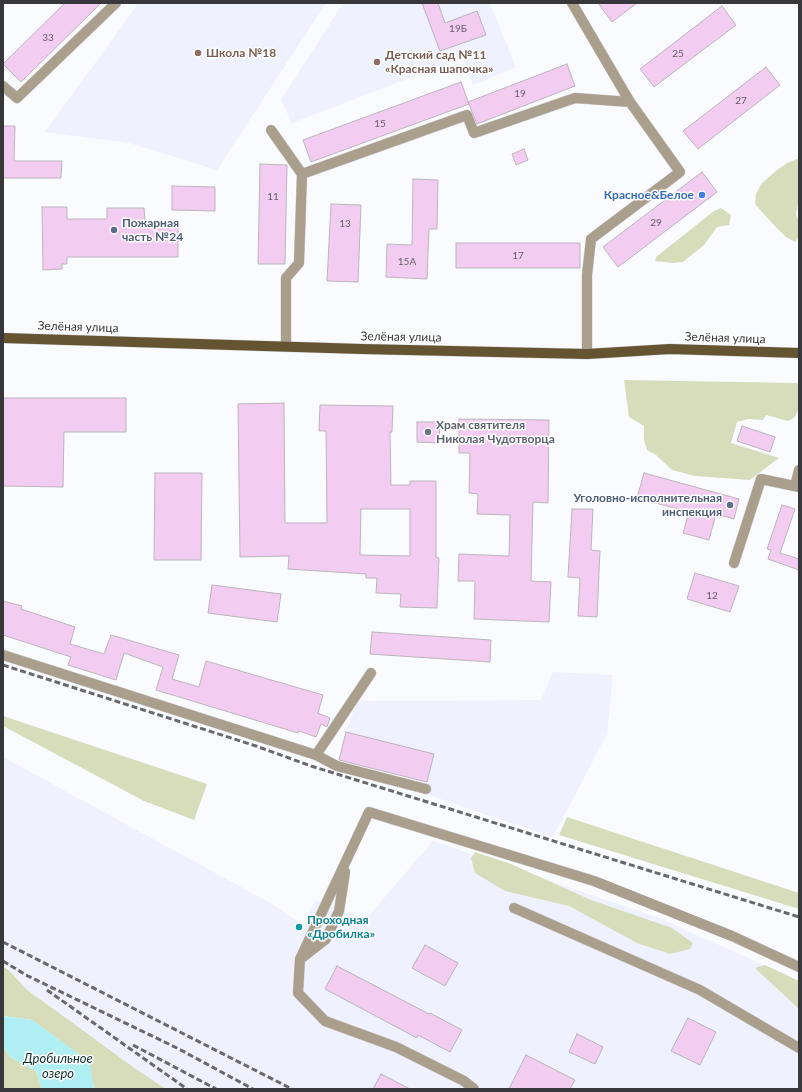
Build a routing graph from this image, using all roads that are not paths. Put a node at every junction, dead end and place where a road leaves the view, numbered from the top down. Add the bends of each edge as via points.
1 (116, 3) edge
2 (572, 3) edge
3 (3, 86) edge
4 (630, 102) junction
5 (271, 130) dead end
6 (302, 174) junction
7 (3, 338) edge
8 (286, 346) junction
9 (799, 353) edge
10 (587, 354) junction
11 (799, 470) edge
12 (797, 486) edge
13 (734, 563) dead end
14 (3, 654) edge
15 (371, 673) dead end
16 (316, 755) junction
17 (426, 789) dead end
18 (347, 860) junction
19 (514, 908) dead end
20 (300, 959) junction
21 (799, 967) edge
22 (799, 1048) edge
23 (474, 1089) edge

1 - 3 lane via 17,98
2 - 4 lane
4 - 6 lane via 575,98 474,133 466,115
4 - 10 lane via 680,172 591,239 587,275
5 - 6 lane
6 - 8 lane via 299,263 286,278
7 - 8 main road, Зелёная улица
8 - 10 main road, Зелёная улица
9 - 10 main road, Зелёная улица via 670,349
11 - 12 lane
12 - 13 lane via 761,479
14 - 16 lane
15 - 16 lane
16 - 17 lane via 337,766
18 - 20 lane
18 - 20 lane via 339,911 326,939
18 - 21 lane via 369,812 594,881 732,936
19 - 22 lane via 700,990
20 - 23 lane via 298,993 325,1020 396,1047 464,1080

